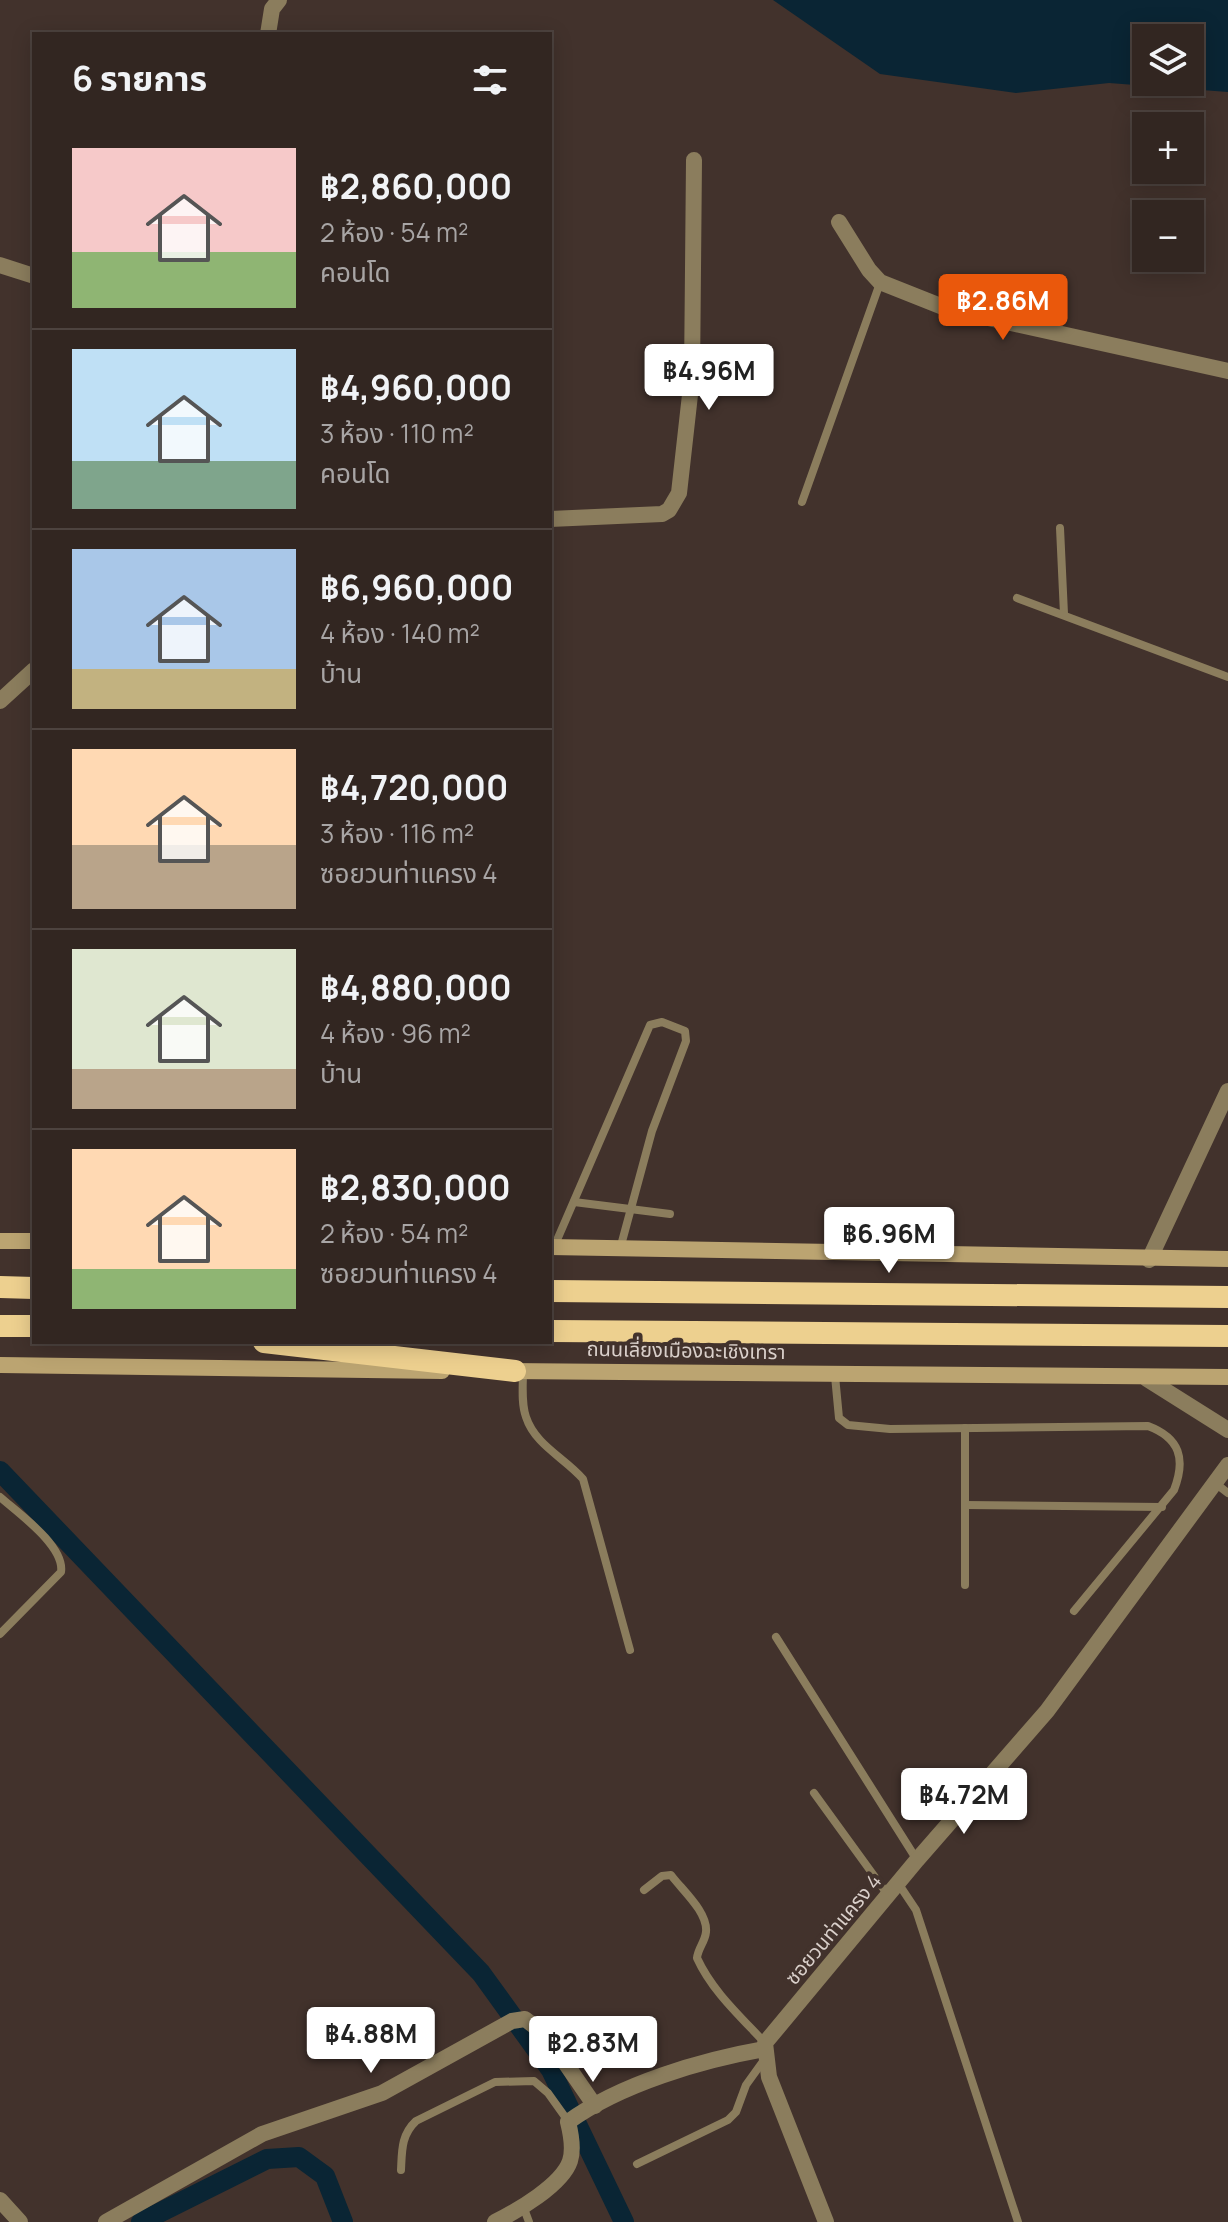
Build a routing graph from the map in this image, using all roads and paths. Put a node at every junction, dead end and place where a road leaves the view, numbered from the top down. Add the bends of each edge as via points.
1 (279, 0) edge
2 (268, 32) edge
3 (694, 160) dead end
4 (839, 222) dead end
5 (0, 265) edge
6 (32, 275) edge
7 (880, 282) junction
8 (1228, 371) edge
9 (802, 502) dead end
10 (552, 519) edge
11 (1060, 528) dead end
12 (1017, 598) dead end
13 (1064, 614) junction
14 (32, 672) edge
15 (1228, 677) edge
16 (0, 701) edge
17 (1228, 1091) edge
18 (574, 1202) junction
19 (629, 1210) junction
20 (670, 1214) dead end
21 (0, 1241) edge
22 (32, 1241) edge
23 (552, 1247) edge
24 (620, 1250) junction
25 (1228, 1259) edge
26 (1149, 1260) junction
27 (0, 1287) edge
28 (32, 1288) edge
29 (552, 1291) edge
30 (1228, 1297) edge
31 (0, 1326) edge
32 (32, 1326) edge
33 (552, 1331) edge
34 (1228, 1336) edge
35 (282, 1344) edge
36 (0, 1365) edge
37 (519, 1371) junction
38 (835, 1376) junction
39 (1228, 1377) edge
40 (1147, 1379) junction
41 (965, 1428) junction
42 (1228, 1430) edge
43 (1228, 1465) edge
44 (1222, 1488) edge
45 (0, 1497) edge
46 (965, 1505) junction
47 (1162, 1507) junction
48 (965, 1585) dead end
49 (1074, 1611) dead end
50 (0, 1634) edge
51 (776, 1637) dead end
52 (630, 1650) dead end
53 (814, 1793) dead end
54 (917, 1860) junction
55 (893, 1889) junction
56 (644, 1890) dead end
57 (765, 2050) junction
58 (595, 2106) junction
59 (568, 2122) junction
60 (637, 2164) dead end
61 (401, 2170) dead end
62 (0, 2200) edge
63 (526, 2214) edge
64 (20, 2222) edge
65 (106, 2222) edge
66 (495, 2222) edge
67 (826, 2222) edge
68 (1018, 2222) edge

1 - 2 street
3 - 10 street via 692,377 679,493 662,514
4 - 7 street
5 - 6 street
7 - 8 street via 948,309
7 - 9 lane
11 - 13 lane
12 - 13 lane
13 - 15 lane
14 - 16 street
17 - 26 street
18 - 19 lane
18 - 19 lane via 650,1025 662,1022 685,1031 686,1041
18 - 23 lane
19 - 20 lane
19 - 24 lane
21 - 22 main road
23 - 24 main road
24 - 26 main road
25 - 26 main road
27 - 28 highway
29 - 30 highway
31 - 32 highway
33 - 34 highway, ถนนเลี่ยงเมืองฉะเชิงเทรา
35 - 37 highway
36 - 37 main road, ถนนเลี่ยงเมืองฉะเชิงเทรา
37 - 38 main road, ถนนเลี่ยงเมืองฉะเชิงเทรา
37 - 52 lane via 533,1433 583,1479
38 - 40 main road, ถนนเลี่ยงเมืองฉะเชิงเทรา
38 - 41 lane via 839,1418 848,1425
39 - 40 main road, ถนนเลี่ยงเมืองฉะเชิงเทรา
40 - 42 street
41 - 46 lane
41 - 47 lane via 1148,1426 1175,1442 1179,1476
43 - 44 street, ซอยวนท่าแครง 4
44 - 54 street, ซอยวนท่าแครง 4 via 1047,1711
45 - 50 lane via 54,1547 62,1564 61,1572
46 - 47 lane
46 - 48 lane
47 - 49 lane
51 - 54 lane
53 - 55 lane
54 - 55 street, ซอยวนท่าแครง 4
55 - 57 street, ซอยวนท่าแครง 4
55 - 68 lane via 916,1910
56 - 57 lane via 671,1875 702,1915 705,1938 697,1958 717,1992
57 - 58 street via 684,2070
57 - 60 lane via 728,2120
57 - 67 street
58 - 59 street
58 - 65 street via 546,2035 525,2019 512,2021 382,2093 262,2134
59 - 61 lane via 534,2081 495,2082 407,2128
59 - 63 street via 569,2165
62 - 64 street
63 - 66 street

